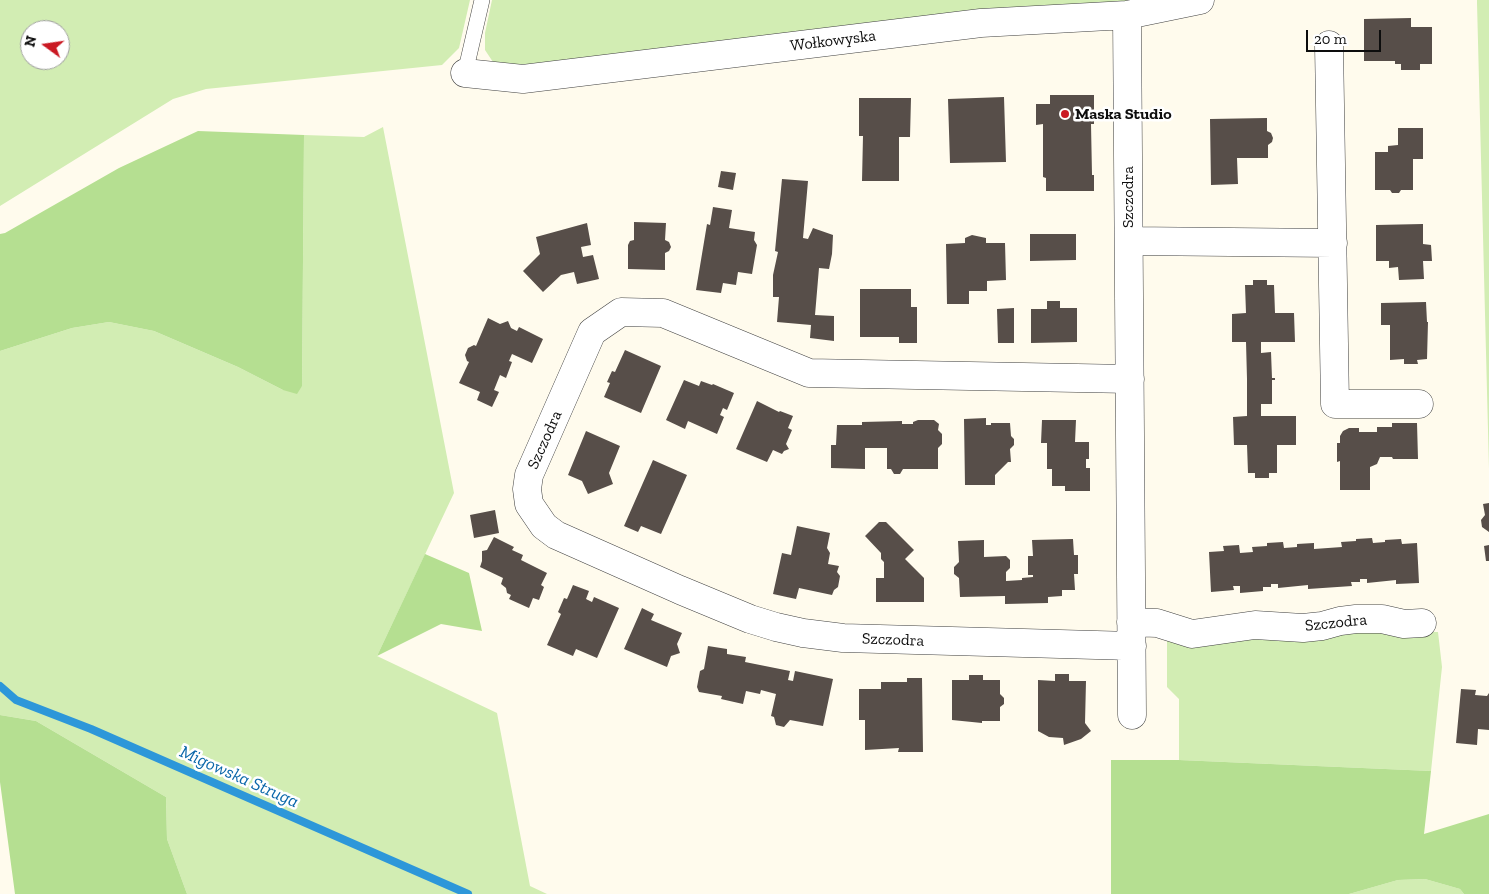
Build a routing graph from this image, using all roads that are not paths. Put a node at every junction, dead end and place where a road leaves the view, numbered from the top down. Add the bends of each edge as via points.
1 (482, 0) edge
2 (1200, 0) edge
3 (1127, 16) junction
4 (1329, 45) dead end
5 (466, 73) joint
6 (1128, 241) junction
7 (1332, 243) junction
8 (1130, 379) junction
9 (1419, 404) dead end
10 (1422, 623) dead end
11 (1131, 634) junction
12 (1132, 715) dead end

1 - 5 lane
2 - 3 street, Wołkowyska
3 - 5 street, Wołkowyska via 981,23 523,78
3 - 6 street, Szczodra
4 - 7 street
6 - 7 street
6 - 8 street, Szczodra
7 - 9 street via 1335,404
8 - 11 street, Szczodra
8 - 11 street, Szczodra via 809,373 663,313 621,312 592,332 529,475 527,489 529,504 544,526 556,535 680,590 776,627 843,638
10 - 11 street, Szczodra via 1356,619 1303,628 1255,625 1192,634 1157,623
11 - 12 street, Szczodra

